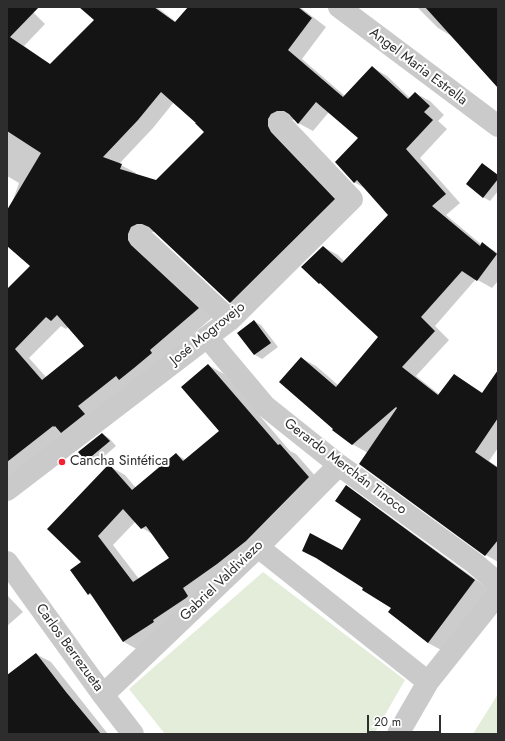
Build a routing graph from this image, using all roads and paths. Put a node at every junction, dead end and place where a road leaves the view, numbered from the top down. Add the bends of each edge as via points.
1 (339, 7) edge
2 (280, 123) dead end
3 (498, 126) edge
4 (140, 236) dead end
5 (230, 320) junction
6 (207, 337) junction
7 (339, 465) junction
8 (7, 490) edge
9 (258, 547) junction
10 (7, 562) edge
11 (498, 583) edge
12 (498, 594) edge
13 (428, 682) junction
14 (103, 695) junction
15 (400, 733) edge
16 (133, 734) edge

1 - 3 street, Angel Maria Estrella
2 - 5 street, José Mogrovejo via 352,199
4 - 5 street
5 - 6 street, José Mogrovejo
6 - 7 street, Gerardo Merchán Tinoco via 265,406
6 - 8 street, José Mogrovejo
7 - 9 street, Gabriel Valdiviezo
7 - 11 street, Gerardo Merchán Tinoco
9 - 13 street
9 - 14 street, Gabriel Valdiviezo
10 - 14 street, Carlos Berrezueta
12 - 13 street
13 - 15 street
14 - 16 street, Carlos Berrezueta

